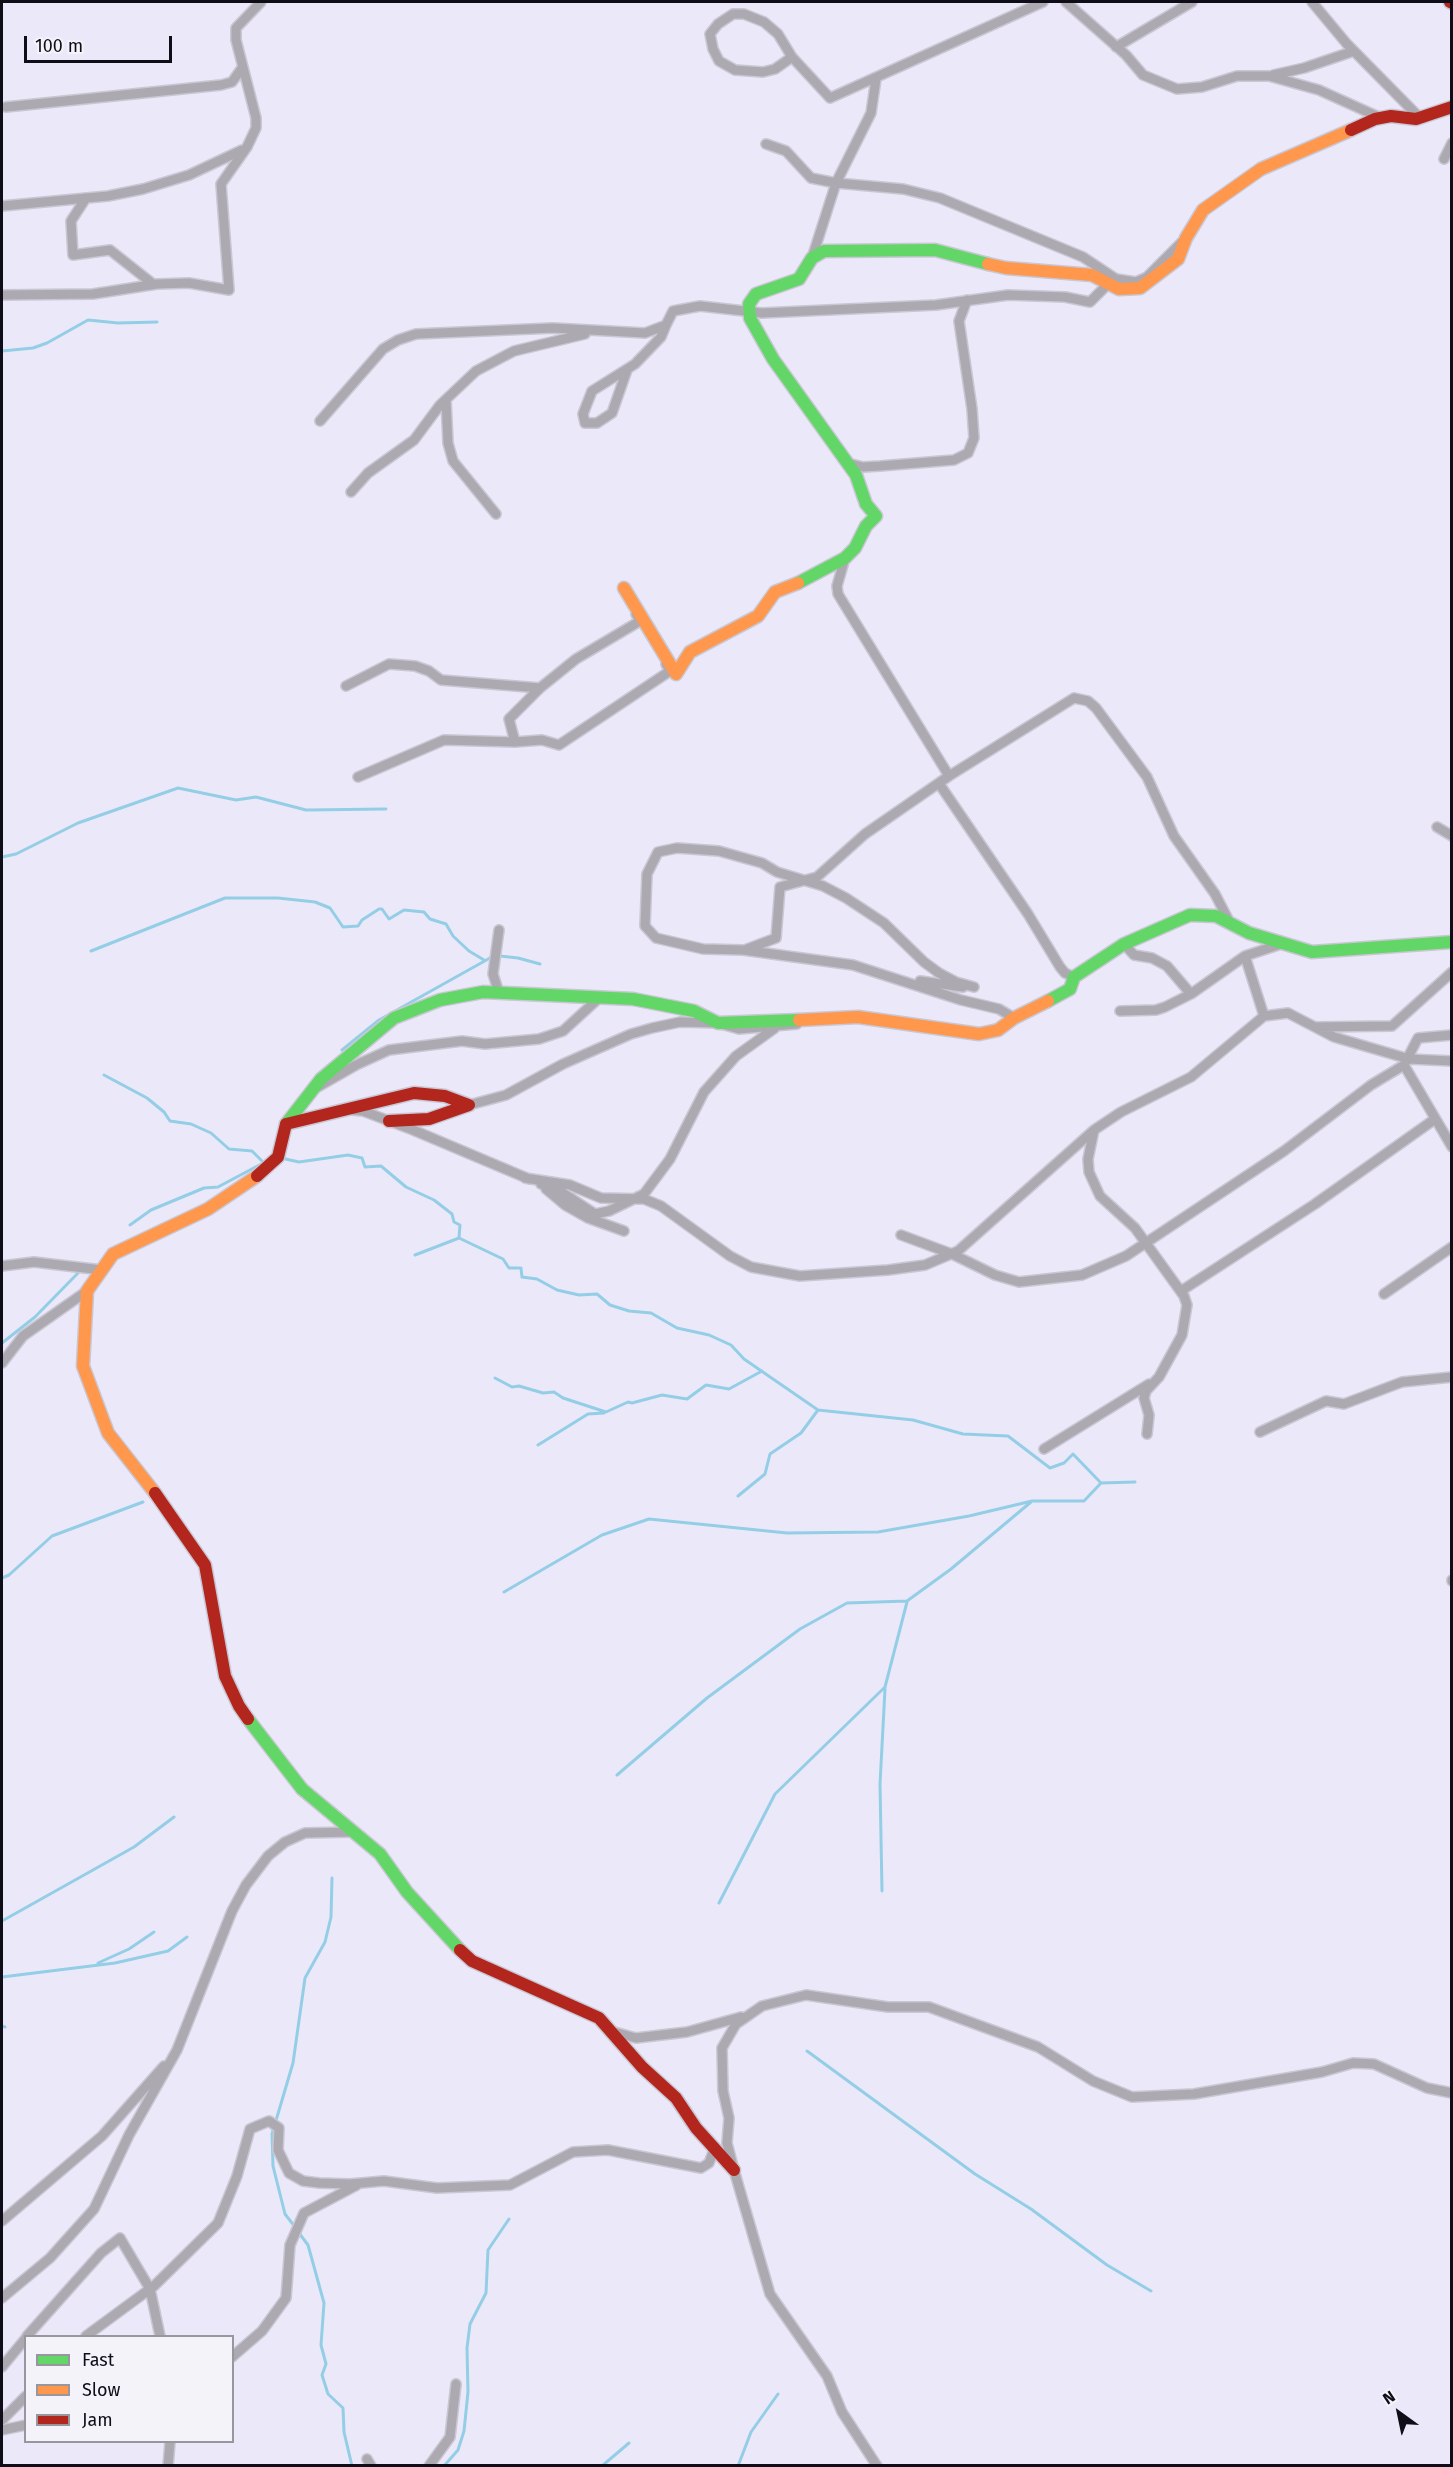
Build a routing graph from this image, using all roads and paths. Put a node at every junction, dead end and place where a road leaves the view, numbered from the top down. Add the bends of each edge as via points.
1 (261, 2) edge
2 (1043, 2) edge
3 (1066, 2) edge
4 (1192, 2) edge
5 (1312, 2) edge
6 (1116, 46) junction
7 (1354, 51) junction
8 (792, 57) junction
9 (242, 68) junction
10 (1264, 76) junction
11 (876, 79) junction
12 (6, 107) dead end
13 (1452, 107) edge
14 (1380, 118) junction
15 (1420, 118) junction
16 (1452, 143) edge
17 (766, 144) dead end
18 (247, 147) junction
19 (1444, 159) dead end
20 (836, 183) junction
21 (86, 198) junction
22 (2, 206) edge
23 (812, 258) junction
24 (1112, 282) junction
25 (153, 284) junction
26 (2, 295) edge
27 (967, 300) junction
28 (750, 306) junction
29 (666, 325) junction
30 (593, 332) junction
31 (627, 370) junction
32 (446, 400) junction
33 (320, 421) dead end
34 (847, 463) junction
35 (351, 492) dead end
36 (496, 514) dead end
37 (845, 558) junction
38 (624, 588) joint
39 (640, 621) junction
40 (346, 686) dead end
41 (540, 688) junction
42 (515, 742) junction
43 (949, 776) junction
44 (358, 777) dead end
45 (940, 785) junction
46 (1437, 827) dead end
47 (1452, 836) edge
48 (805, 881) junction
49 (1230, 923) junction
50 (499, 930) dead end
51 (1452, 942) edge
52 (1124, 944) junction
53 (1281, 944) junction
54 (743, 950) junction
55 (1245, 956) junction
56 (1452, 972) edge
57 (1074, 977) junction
58 (902, 980) junction
59 (498, 993) junction
60 (1191, 994) junction
61 (599, 998) junction
62 (1120, 1011) dead end
63 (1264, 1016) junction
64 (858, 1017) junction
65 (1014, 1018) junction
66 (718, 1023) junction
67 (1312, 1027) junction
68 (776, 1028) junction
69 (1452, 1035) edge
70 (1452, 1061) edge
71 (1407, 1062) junction
72 (309, 1091) junction
73 (469, 1105) junction
74 (338, 1110) junction
75 (1435, 1119) junction
76 (389, 1121) junction
77 (286, 1124) junction
78 (1094, 1130) junction
79 (1452, 1147) edge
80 (525, 1178) junction
81 (541, 1184) junction
82 (637, 1198) junction
83 (624, 1231) dead end
84 (901, 1235) dead end
85 (1145, 1243) junction
86 (1452, 1247) edge
87 (952, 1254) junction
88 (2, 1266) edge
89 (102, 1270) junction
90 (87, 1291) junction
91 (1181, 1291) junction
92 (1384, 1294) dead end
93 (2, 1363) edge
94 (1452, 1377) edge
95 (1156, 1380) junction
96 (1260, 1431) dead end
97 (1148, 1434) dead end
98 (1044, 1449) dead end
99 (353, 1832) junction
100 (749, 2015) junction
101 (599, 2019) junction
102 (177, 2050) junction
103 (1452, 2093) edge
104 (715, 2147) junction
105 (734, 2170) junction
106 (361, 2183) junction
107 (2, 2221) edge
108 (150, 2289) junction
109 (2, 2298) edge
110 (28, 2335) edge
111 (89, 2335) edge
112 (160, 2335) edge
113 (24, 2340) edge
114 (234, 2355) edge
115 (2, 2367) edge
116 (456, 2384) dead end
117 (24, 2398) edge
118 (2, 2420) edge
119 (24, 2425) edge
120 (2, 2430) edge
121 (170, 2443) edge
122 (168, 2466) edge
123 (429, 2466) edge
124 (877, 2466) edge

1 - 9 street via 236,28
2 - 11 street
3 - 6 street
4 - 6 street
5 - 7 street
6 - 10 street via 1143,75 1177,88 1202,87 1237,76
7 - 10 street
7 - 15 street
8 - 8 street via 773,28 756,17 733,14 710,34 719,61 735,69 763,72
8 - 11 street via 830,98
9 - 12 street via 232,82 221,85
9 - 18 street via 256,118
10 - 14 street via 1318,90
11 - 20 street via 871,113
13 - 15 street
14 - 15 street
14 - 24 street via 1249,176 1203,210 1178,259 1153,281 1126,290
16 - 19 street
17 - 20 street via 786,151 810,178
18 - 21 street via 169,183
18 - 25 street via 221,184 229,290 189,283
20 - 23 street
20 - 24 street via 903,189 940,198 1083,257
21 - 22 street
21 - 25 street via 70,221 73,255 110,250
23 - 24 street via 824,251 842,249 921,249 1006,268 1092,275
23 - 28 street via 799,279 756,294
24 - 27 street via 1090,302 1031,295
25 - 26 street via 93,294
27 - 28 street via 927,306 762,313
27 - 34 street via 959,321 974,438 968,453 954,460 862,467
28 - 29 street via 692,306 673,311
28 - 34 street via 756,332
29 - 30 street via 645,333
29 - 31 street via 661,338
30 - 32 street via 497,358 476,371
30 - 33 street via 553,328 416,334 383,349
31 - 31 street via 592,391 583,414 585,423 597,423 612,413
32 - 35 street via 414,440 368,474
32 - 36 street via 453,461
34 - 37 street via 860,483 866,504 876,516
37 - 38 street via 776,592 764,612 690,652 676,674
37 - 43 street via 838,594
38 - 39 street
39 - 41 street via 576,659
39 - 42 street via 670,671 559,745 542,740
40 - 41 street via 390,664 422,668 441,680
41 - 42 street via 509,719
42 - 44 street via 444,740
43 - 45 street
43 - 49 street via 1064,702 1074,698 1088,701 1147,777 1174,836 1215,894
45 - 48 street via 865,834 817,877
45 - 57 street via 1060,967
46 - 47 street
48 - 54 street via 780,888 776,938
48 - 54 street via 718,851 677,848 658,852 647,874 645,926 657,938 683,945
48 - 58 street via 823,886 866,910 898,934 924,962 956,982 974,987
49 - 52 street via 1211,914 1190,915
49 - 53 street
50 - 59 street via 493,974
51 - 53 street via 1321,952
52 - 57 street
52 - 60 street via 1134,955 1167,966
53 - 55 street
54 - 58 street via 853,965
55 - 60 street
55 - 63 street
56 - 67 street via 1392,1026
57 - 65 street via 1070,989
58 - 65 street via 999,1009
59 - 61 street
59 - 72 street via 440,1000 394,1018
60 - 62 street via 1156,1010
61 - 66 street via 633,999 694,1011
61 - 72 street via 579,1020 539,1040 438,1042 389,1050
63 - 67 street via 1287,1013
63 - 78 street via 1191,1077
64 - 65 street via 979,1034 998,1030
64 - 66 street
64 - 68 street
66 - 68 street via 739,1029
66 - 73 street via 680,1022 631,1034 506,1095
67 - 71 street
68 - 82 street via 721,1071 704,1092 670,1159
69 - 71 street via 1418,1038
70 - 71 street
71 - 75 street
71 - 85 street via 1284,1151
72 - 77 street
73 - 74 street via 445,1096 414,1093
73 - 76 street via 429,1119
74 - 76 street via 363,1111
74 - 77 street
75 - 79 street
75 - 91 street via 1315,1204
76 - 80 street
77 - 89 street via 278,1157 252,1181 208,1209 113,1254
78 - 85 street via 1089,1172 1108,1206 1126,1218
78 - 87 street
80 - 81 street
80 - 82 street via 570,1185 602,1198
81 - 82 street via 560,1191 595,1214
81 - 83 street via 565,1205
82 - 87 street via 661,1206 730,1256 751,1267 774,1272 800,1276 888,1270 925,1265
84 - 87 street
85 - 87 street via 1082,1275 1019,1282
85 - 91 street
86 - 92 street
88 - 89 street via 34,1262
89 - 90 street
90 - 93 street via 23,1336
90 - 99 street via 83,1366 108,1433 206,1565 225,1676 239,1706 302,1789
91 - 95 street via 1187,1305 1182,1335
94 - 96 street via 1402,1382 1344,1404 1326,1401
95 - 97 street via 1144,1398 1149,1415
95 - 98 street
99 - 101 street via 381,1854 428,1917 472,1961
99 - 102 street via 305,1833 268,1856 232,1911
100 - 101 street via 687,2031 636,2038 617,2035
100 - 103 street via 762,2006 806,1995 888,2007 929,2007 1038,2046 1093,2081 1132,2097 1194,2094 1353,2063 1374,2064 1427,2088
100 - 105 street via 736,2024 723,2048 723,2091 729,2118 727,2143
101 - 104 street via 676,2098 696,2128
102 - 107 street via 102,2136
102 - 109 street via 129,2135 94,2209 50,2259
104 - 105 street
104 - 106 street via 710,2163 701,2168 608,2150 573,2152 510,2184 437,2188 393,2181
105 - 124 street via 770,2294 827,2376 842,2412
106 - 108 street via 303,2181 289,2173 282,2161 279,2128 269,2121 250,2129 218,2223
106 - 114 street via 304,2213 290,2245 286,2298 262,2331
108 - 110 street via 120,2238 101,2253
108 - 111 street
108 - 112 street
113 - 115 street
116 - 123 street via 450,2437
117 - 118 street
119 - 120 street
121 - 122 street

